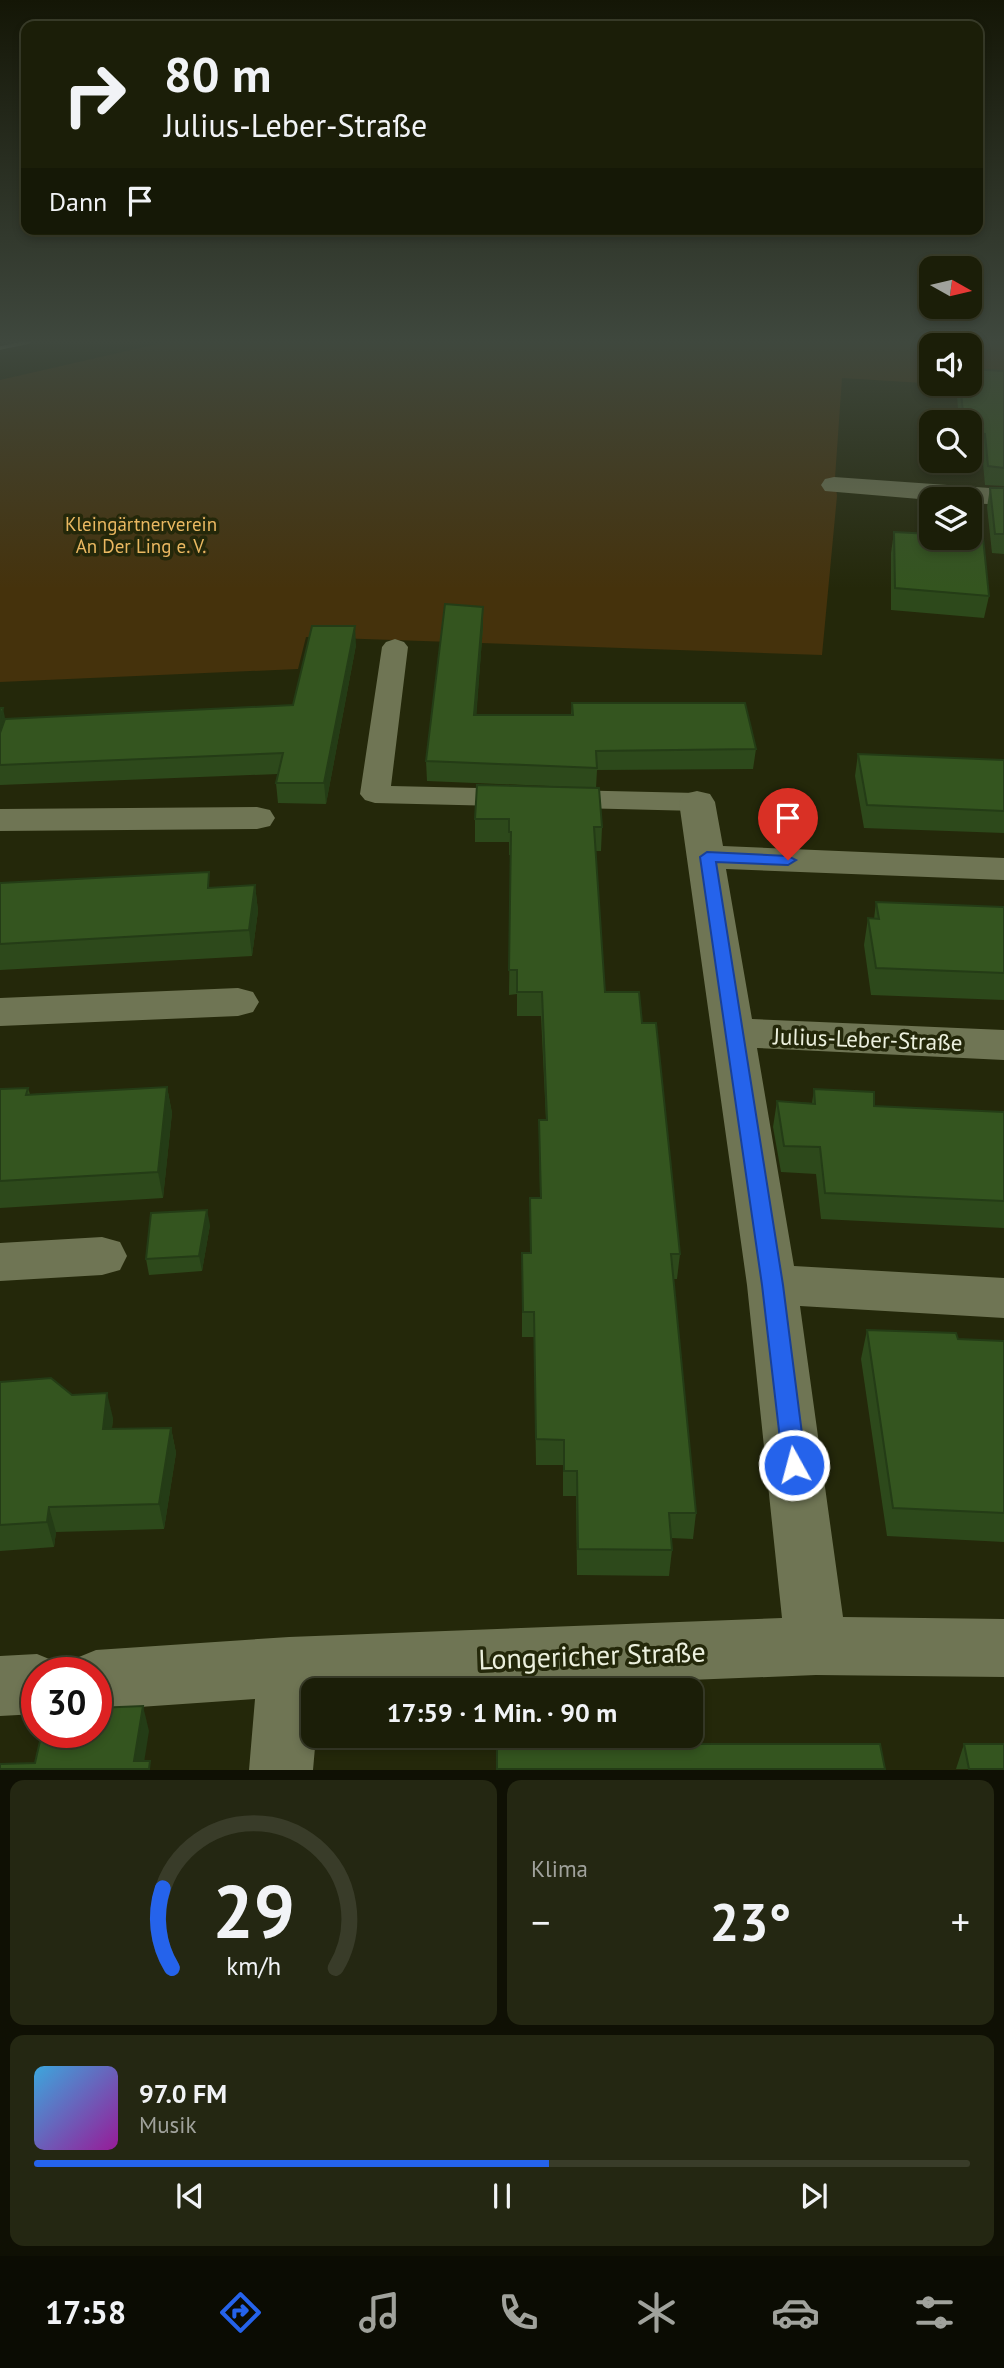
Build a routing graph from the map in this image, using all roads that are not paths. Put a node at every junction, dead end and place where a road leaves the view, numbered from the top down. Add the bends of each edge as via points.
1 (834, 485) dead end
2 (1004, 497) edge
3 (395, 647) dead end
4 (697, 802) joint
5 (257, 818) dead end
6 (0, 820) edge
7 (707, 857) junction
8 (1004, 869) edge
9 (238, 1002) dead end
10 (0, 1012) edge
11 (733, 1033) junction
12 (1004, 1045) edge
13 (102, 1256) dead end
14 (0, 1262) edge
15 (772, 1285) junction
16 (1004, 1298) edge
17 (816, 1646) junction
18 (1004, 1648) edge
19 (289, 1667) junction
20 (112, 1679) edge
21 (21, 1685) edge
22 (0, 1686) edge
23 (281, 1769) edge

1 - 2 street
3 - 4 lane via 375,794
4 - 7 street
5 - 6 street
7 - 8 street
7 - 11 street
9 - 10 street
11 - 12 street, Julius-Leber-Straße
11 - 15 street
13 - 14 street
15 - 16 street
15 - 17 street
17 - 18 street, Longericher Straße
17 - 19 street, Longericher Straße
19 - 20 street, Longericher Straße
19 - 23 street
21 - 22 street

